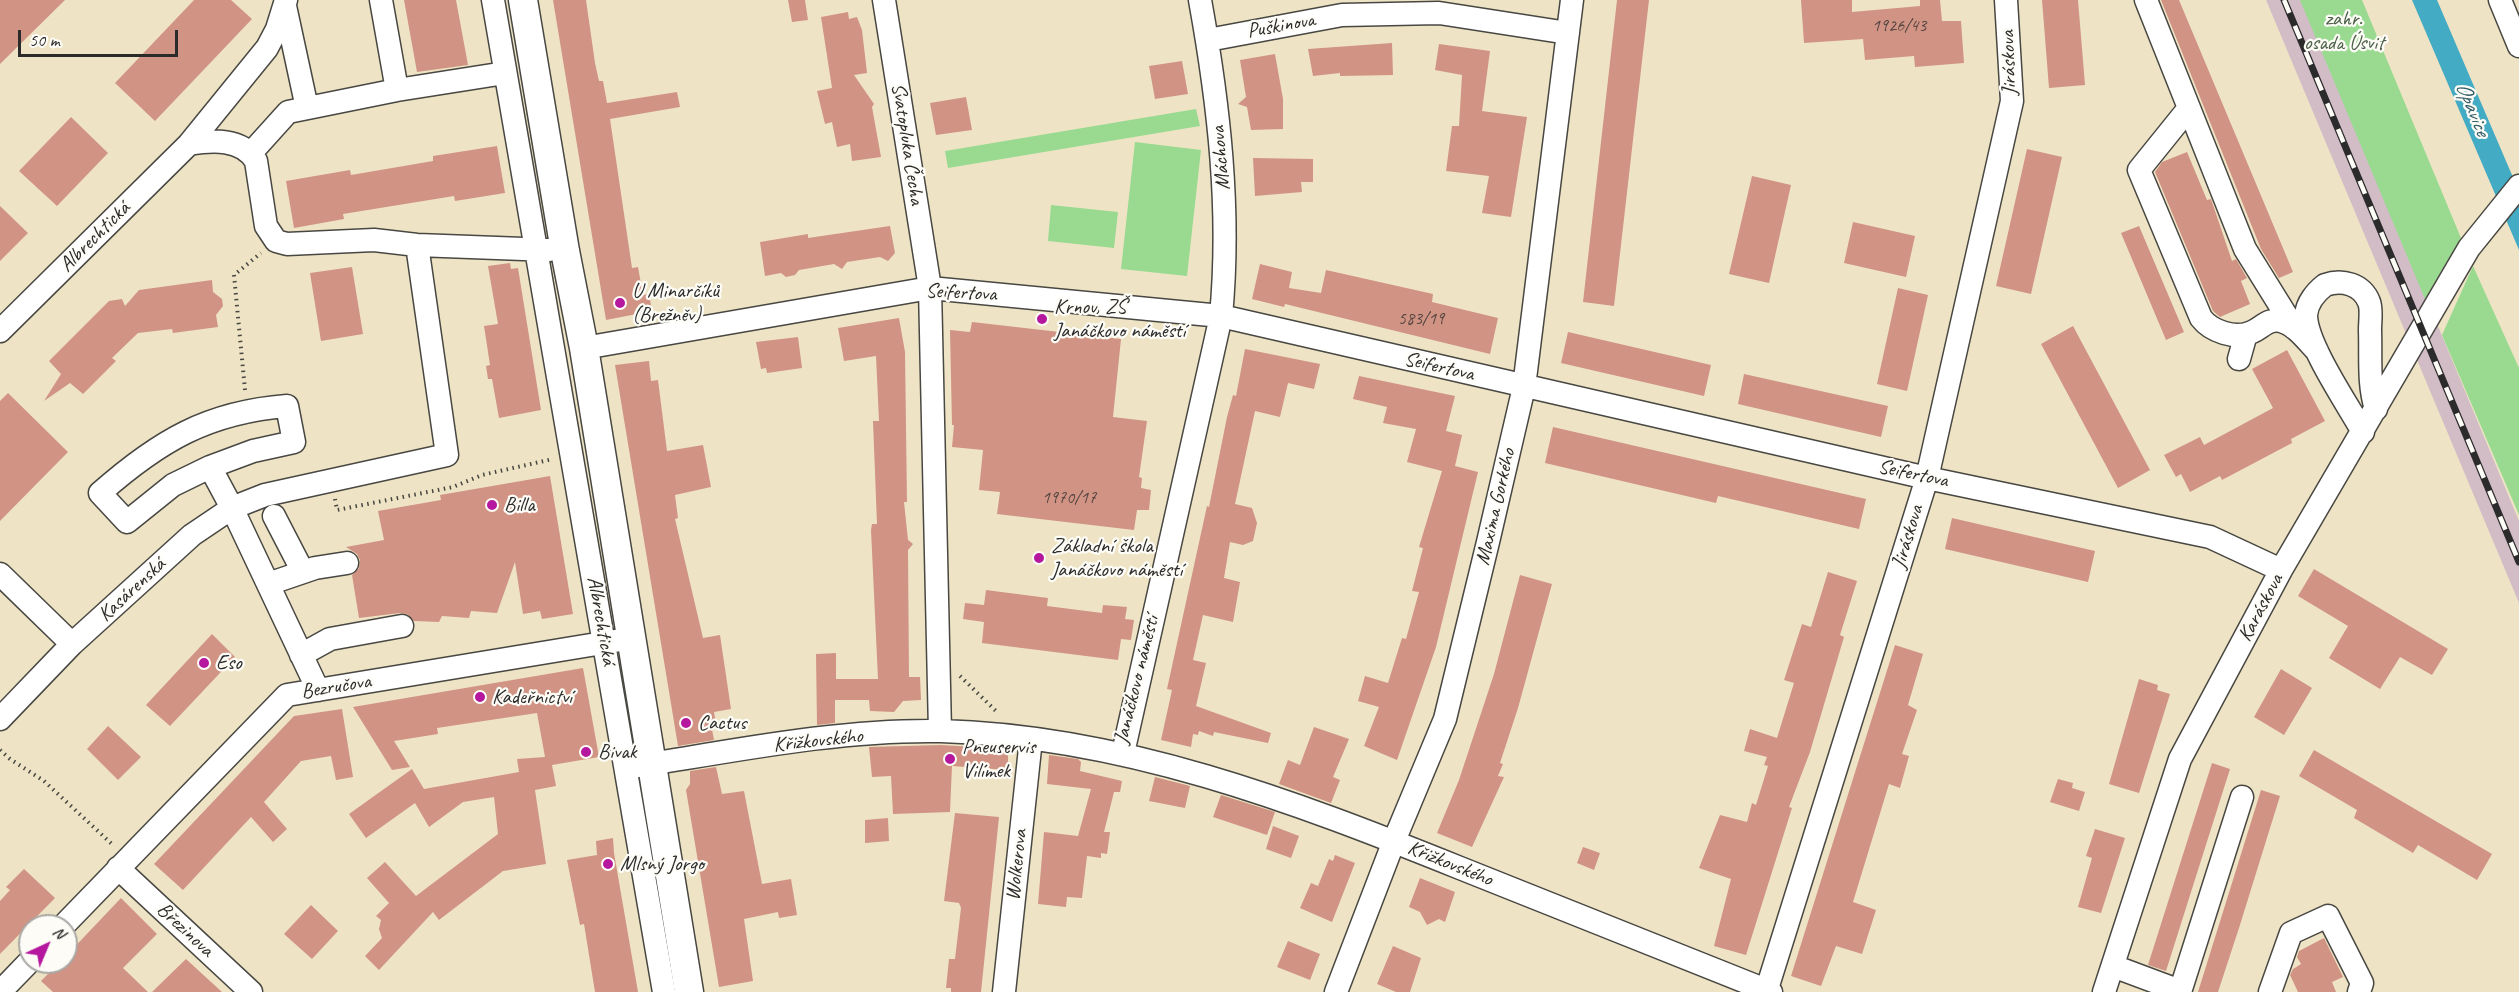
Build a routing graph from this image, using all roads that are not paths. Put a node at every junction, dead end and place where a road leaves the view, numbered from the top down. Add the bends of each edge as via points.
1 (381, 0) edge
2 (493, 0) edge
3 (523, 0) edge
4 (884, 0) edge
5 (1200, 0) edge
6 (1572, 0) edge
7 (2006, 0) edge
8 (2146, 0) edge
9 (2500, 0) edge
10 (285, 2) edge
11 (1568, 33) junction
12 (1208, 40) junction
13 (2519, 46) edge
14 (505, 73) junction
15 (397, 90) junction
16 (307, 108) junction
17 (2189, 108) junction
18 (189, 144) junction
19 (251, 153) junction
20 (2519, 186) edge
21 (417, 245) junction
22 (551, 250) junction
23 (930, 288) junction
24 (1221, 316) junction
25 (2294, 328) junction
26 (0, 331) edge
27 (2246, 334) junction
28 (584, 348) junction
29 (2317, 351) junction
30 (2239, 359) dead end
31 (1524, 387) junction
32 (2376, 410) junction
33 (2363, 432) junction
34 (210, 467) junction
35 (1927, 478) junction
36 (232, 508) junction
37 (274, 516) dead end
38 (347, 563) dead end
39 (2281, 570) junction
40 (303, 572) junction
41 (0, 574) edge
42 (268, 584) junction
43 (402, 626) dead end
44 (618, 640) junction
45 (72, 645) junction
46 (301, 655) junction
47 (318, 690) junction
48 (0, 719) edge
49 (940, 731) junction
50 (1028, 738) junction
51 (1123, 753) junction
52 (639, 766) junction
53 (2242, 797) dead end
54 (1394, 841) junction
55 (123, 864) junction
56 (75, 914) edge
57 (2113, 966) junction
58 (18, 973) edge
59 (1768, 991) edge
60 (0, 992) edge
61 (251, 992) edge
62 (664, 992) edge
63 (689, 992) edge
64 (1004, 992) edge
65 (1336, 992) edge
66 (2104, 992) edge
67 (2180, 992) edge
68 (2270, 992) edge
69 (2358, 992) edge

1 - 15 street
2 - 14 street, Albrechtická
3 - 22 main road, Albrechtická
4 - 23 street, Svatopluka Čecha
5 - 12 street, Máchova
6 - 11 street, Maxima Gorkého
7 - 35 street, Jiráskova via 2012,100
8 - 17 street
9 - 13 street
10 - 16 street
10 - 18 street, Albrechtická via 267,48
11 - 12 street, Puškinova via 1439,13 1342,15
11 - 31 street, Maxima Gorkého
12 - 24 street, Máchova via 1223,160 1226,257
14 - 15 street
14 - 22 street, Albrechtická
15 - 16 street
16 - 19 street via 288,112
17 - 25 street via 2245,249
17 - 27 street via 2139,170 2201,318 2218,332
18 - 19 street via 218,140
18 - 26 street, Albrechtická
19 - 21 street via 256,161 266,226 276,241 287,244 363,240
20 - 32 street, Karáskova via 2469,248
21 - 22 street
21 - 36 street, Kasárenská via 447,456 265,495
22 - 28 main road, Albrechtická
22 - 44 street, Albrechtická
23 - 24 street, Seifertova
23 - 28 street, Seifertova
23 - 49 street
24 - 31 street, Seifertova
24 - 51 street, Janáčkovo náměstí
25 - 27 street via 2274,321
25 - 29 street
27 - 30 street
28 - 44 main road, Albrechtická
29 - 32 street via 2306,314 2313,297 2332,282 2359,288 2370,304 2371,393
29 - 33 street
31 - 35 street, Seifertova
31 - 54 street, Maxima Gorkého via 1445,719
32 - 33 street, Karáskova
33 - 39 street, Karáskova
34 - 34 street via 253,451 294,442 287,406 247,409 193,428 135,462 100,493 127,522 173,485
34 - 36 street
35 - 39 street, Seifertova via 2211,537
35 - 59 street, Jiráskova
36 - 42 street
36 - 45 street, Kasárenská via 192,535
37 - 40 street
38 - 40 street
39 - 57 street, Karáskova via 2180,759
40 - 42 street
41 - 45 street
42 - 46 street
43 - 46 street via 330,639
44 - 47 street, Bezručova
44 - 52 main road, Albrechtická
45 - 48 street, Kasárenská
46 - 47 street
47 - 55 street, Bezručova via 287,695
49 - 50 street, Janáčkovo náměstí
49 - 52 street, Křižkovského via 816,738
50 - 51 street, Janáčkovo náměstí
50 - 64 street, Wolkerova
51 - 54 street, Křižkovského via 1239,784
52 - 62 street, Albrechtická
52 - 63 main road, Albrechtická
53 - 67 street
54 - 59 street, Křižkovského
54 - 65 street, Maxima Gorkého
55 - 56 street, Bezručova
55 - 61 street, Březinova
57 - 66 street, Karáskova
57 - 67 street
58 - 60 street
68 - 69 street via 2292,933 2328,916 2362,983

